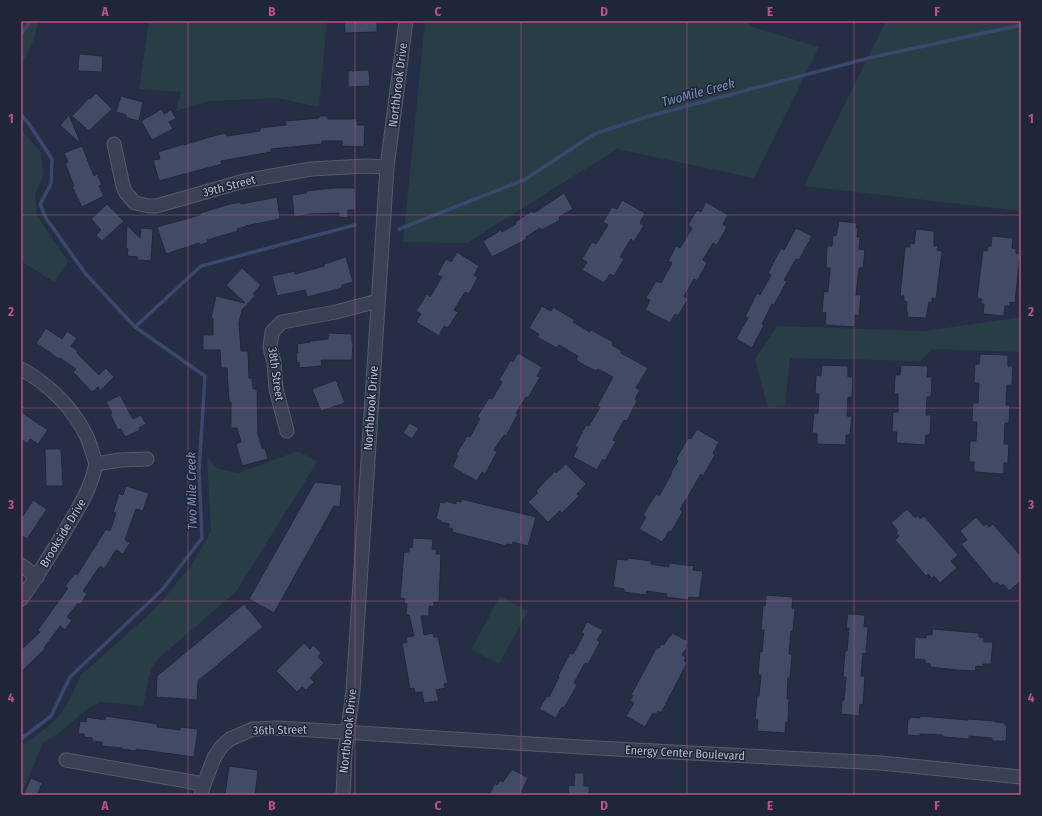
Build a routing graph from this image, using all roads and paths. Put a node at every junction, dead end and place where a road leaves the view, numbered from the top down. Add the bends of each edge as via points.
1 (406, 21) edge
2 (114, 144) dead end
3 (387, 167) junction
4 (378, 301) junction
5 (21, 370) edge
6 (287, 431) dead end
7 (147, 459) dead end
8 (96, 464) junction
9 (21, 565) edge
10 (37, 577) junction
11 (21, 599) edge
12 (348, 732) junction
13 (66, 760) dead end
14 (1021, 777) edge
15 (203, 789) edge
16 (343, 795) edge

1 - 3 street, Northbrook Drive
2 - 3 street, 39th Street via 126,193 135,203 149,206 181,200 244,181 311,169
3 - 4 street, Northbrook Drive
4 - 6 street, 38th Street via 282,322 272,332 270,348 276,389
4 - 12 street, Northbrook Drive via 353,691
5 - 8 street via 44,385 74,414 87,437
7 - 8 street
8 - 10 street, Brookside Drive via 85,496
9 - 10 street
10 - 11 street, Brookside Drive
12 - 14 street, Energy Center Boulevard via 881,763
12 - 15 street, 36th Street via 253,729 230,738 214,758
12 - 16 street, Northbrook Drive
13 - 15 street

